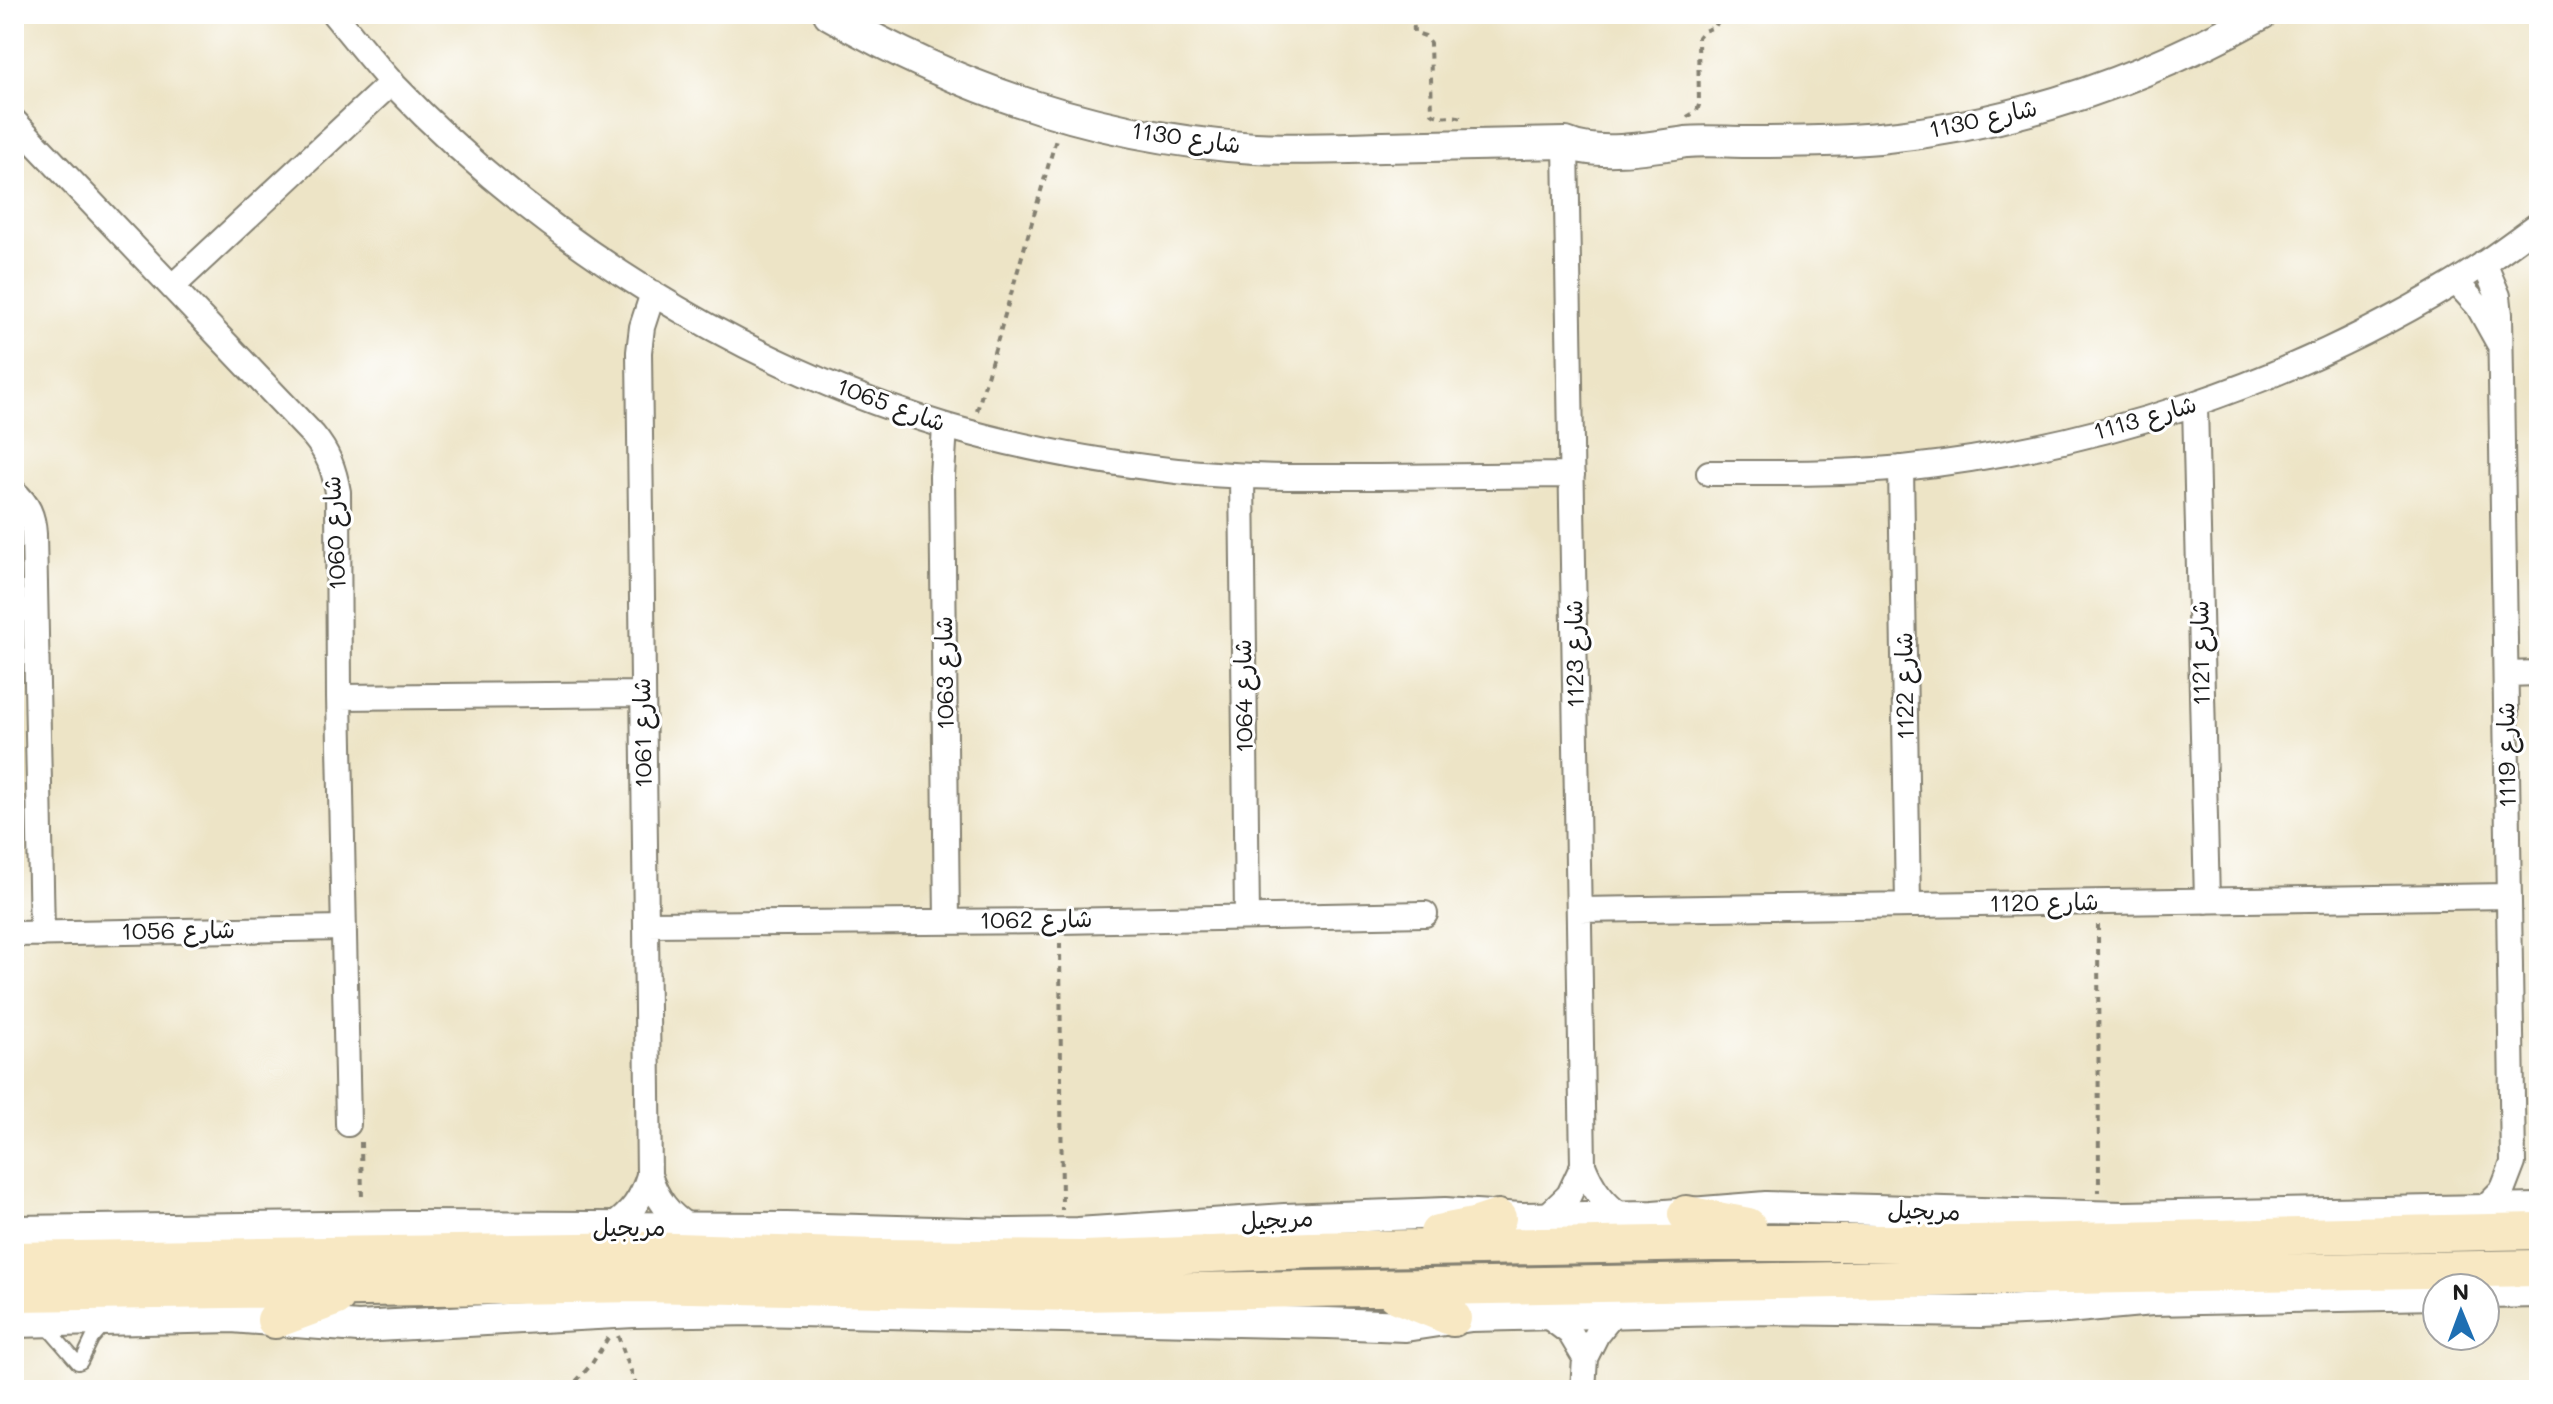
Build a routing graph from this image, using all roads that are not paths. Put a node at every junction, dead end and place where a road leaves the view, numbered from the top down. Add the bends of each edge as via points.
1 (334, 14) edge
2 (829, 14) edge
3 (2262, 14) edge
4 (392, 82) junction
5 (14, 121) edge
6 (1566, 143) junction
7 (2539, 224) edge
8 (2484, 263) junction
9 (2456, 282) junction
10 (172, 287) junction
11 (653, 293) junction
12 (2501, 348) junction
13 (2195, 405) junction
14 (945, 426) junction
15 (1901, 468) junction
16 (1709, 473) dead end
17 (1572, 475) junction
18 (1242, 476) junction
19 (14, 492) edge
20 (2539, 673) edge
21 (2506, 674) junction
22 (642, 694) junction
23 (339, 697) junction
24 (2509, 896) junction
25 (2207, 901) junction
26 (1908, 905) junction
27 (1579, 910) junction
28 (1425, 914) dead end
29 (1247, 917) junction
30 (947, 921) junction
31 (646, 924) junction
32 (343, 928) junction
33 (14, 934) edge
34 (42, 934) junction
35 (348, 1124) road end
36 (2513, 1163) junction
37 (1583, 1165) junction
38 (649, 1175) junction
39 (2539, 1203) edge
40 (2539, 1209) edge
41 (2482, 1210) junction
42 (1686, 1214) junction
43 (1546, 1217) junction
44 (1623, 1217) junction
45 (1498, 1218) junction
46 (409, 1226) junction
47 (689, 1227) junction
48 (610, 1228) junction
49 (14, 1231) edge
50 (2539, 1231) edge
51 (1976, 1243) junction
52 (1311, 1250) junction
53 (336, 1255) junction
54 (14, 1260) edge
55 (2539, 1268) edge
56 (2081, 1275) junction
57 (366, 1287) junction
58 (1382, 1289) junction
59 (2539, 1292) edge
60 (14, 1293) edge
61 (2501, 1293) edge
62 (2421, 1294) edge
63 (1768, 1309) junction
64 (1614, 1313) junction
65 (1546, 1315) junction
66 (1453, 1318) junction
67 (111, 1320) junction
68 (275, 1320) junction
69 (27, 1321) edge
70 (1585, 1358) junction
71 (1583, 1390) edge

1 - 4 street, شارع 1065
2 - 6 street, شارع 1130 via 975,86 1063,116 1137,133 1255,148
3 - 6 street, شارع 1130 via 2112,85 1998,118 1880,138 1685,142 1650,149 1589,149
4 - 10 street
4 - 11 street, شارع 1065 via 506,188
5 - 10 street, شارع 1060
6 - 17 street, شارع 1123
7 - 8 street, شارع 1113
8 - 9 street, شارع 1113
8 - 12 street, شارع 1119 via 2498,296
9 - 12 street, شارع 1119 via 2488,320
9 - 13 street, شارع 1113 via 2335,347
10 - 23 street, شارع 1060 via 313,435 330,460 338,492
11 - 14 street, شارع 1065 via 814,377
11 - 22 street, شارع 1061 via 639,352
12 - 21 street, شارع 1119
13 - 15 street, شارع 1113 via 2058,442
13 - 25 street, شارع 1121
14 - 18 street, شارع 1065 via 1113,462
14 - 30 street, شارع 1063
15 - 16 street, شارع 1113
15 - 26 street, شارع 1122
17 - 18 street, شارع 1065
17 - 27 street, شارع 1123
18 - 29 street, شارع 1064
19 - 34 street via 33,517
20 - 21 street
21 - 24 street, شارع 1119
22 - 23 street
22 - 31 street, شارع 1061
23 - 32 street, شارع 1060
24 - 25 street, شارع 1120
24 - 36 street, شارع 1119
25 - 26 street, شارع 1120
26 - 27 street, شارع 1120
27 - 37 street, شارع 1123
28 - 29 street, شارع 1062
29 - 30 street, شارع 1062
30 - 31 street, شارع 1062
31 - 38 street, شارع 1061
32 - 34 street, شارع 1056
32 - 35 street, شارع 1060
33 - 34 street, شارع 1056
36 - 39 street
36 - 41 street, شارع 1119 via 2503,1189
37 - 43 street, شارع 1123 via 1569,1195
37 - 44 street, شارع 1123 via 1598,1195
38 - 47 street, شارع 1061 via 663,1206
38 - 48 street, شارع 1061 via 636,1206
40 - 41 street, مريجيل
41 - 42 street, مريجيل via 2099,1216 1766,1207
42 - 44 street, مريجيل
42 - 51 main road via 1758,1227
43 - 44 street, مريجيل
43 - 45 street, مريجيل
45 - 47 street, مريجيل via 1419,1214 1062,1233
45 - 52 main road via 1448,1232
46 - 48 street, مريجيل
46 - 49 street, مريجيل
46 - 53 main road
47 - 48 street, مريجيل
50 - 51 main road, مريجيل
51 - 52 main road, مريجيل
52 - 53 main road, مريجيل via 1085,1259 643,1250
53 - 54 main road, مريجيل
55 - 56 main road
56 - 58 main road
56 - 63 main road via 2032,1290 1831,1297
57 - 58 main road via 642,1284 1076,1293
57 - 60 main road
57 - 68 main road
58 - 66 main road
59 - 61 street
62 - 63 street via 2152,1300 1981,1312
63 - 64 street
64 - 65 street
64 - 70 street
65 - 66 street
65 - 70 street via 1570,1333
66 - 68 street via 1387,1327 769,1310 358,1327
67 - 68 street
67 - 69 street
67 - 69 lane via 78,1363 53,1331
70 - 71 street

